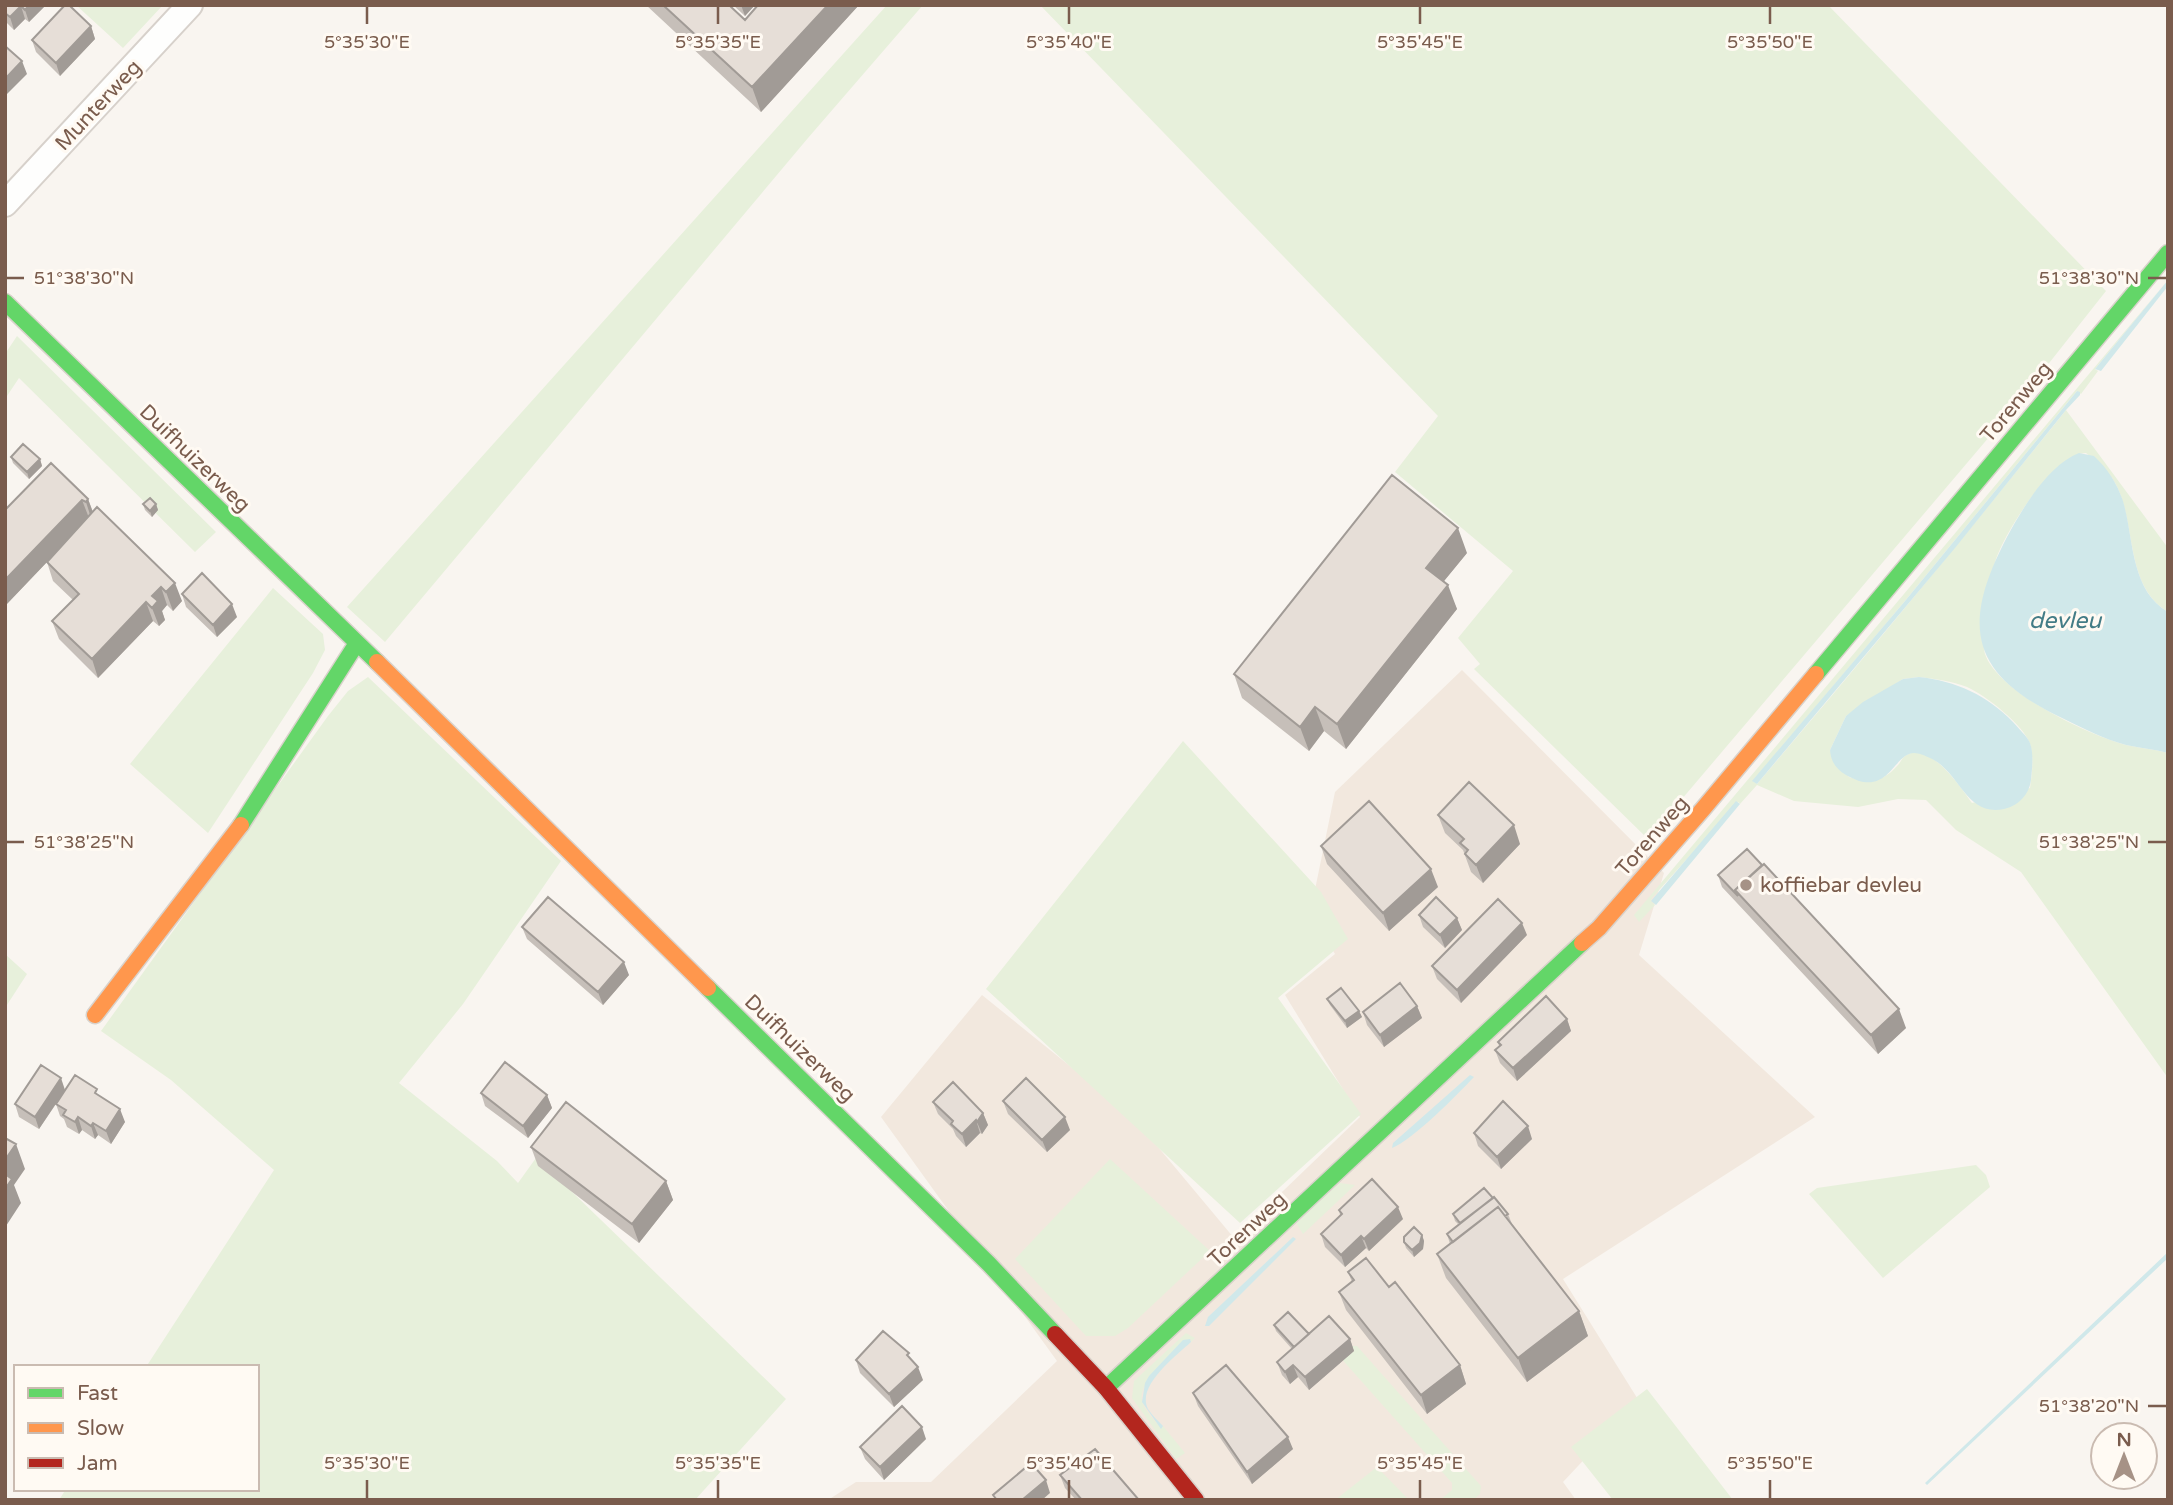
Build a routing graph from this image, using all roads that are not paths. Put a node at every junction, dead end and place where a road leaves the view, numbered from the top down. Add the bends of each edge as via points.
1 (190, 5) edge
2 (5, 204) edge
3 (2168, 253) edge
4 (5, 302) edge
5 (357, 643) junction
6 (95, 1015) dead end
7 (1106, 1388) junction
8 (1196, 1500) edge

1 - 2 street, Munterweg
3 - 7 street, Torenweg via 1599,928
4 - 5 street, Duifhuizerweg
5 - 6 street via 239,829
5 - 7 street, Duifhuizerweg via 989,1264
7 - 8 street, Duifhuizerweg

